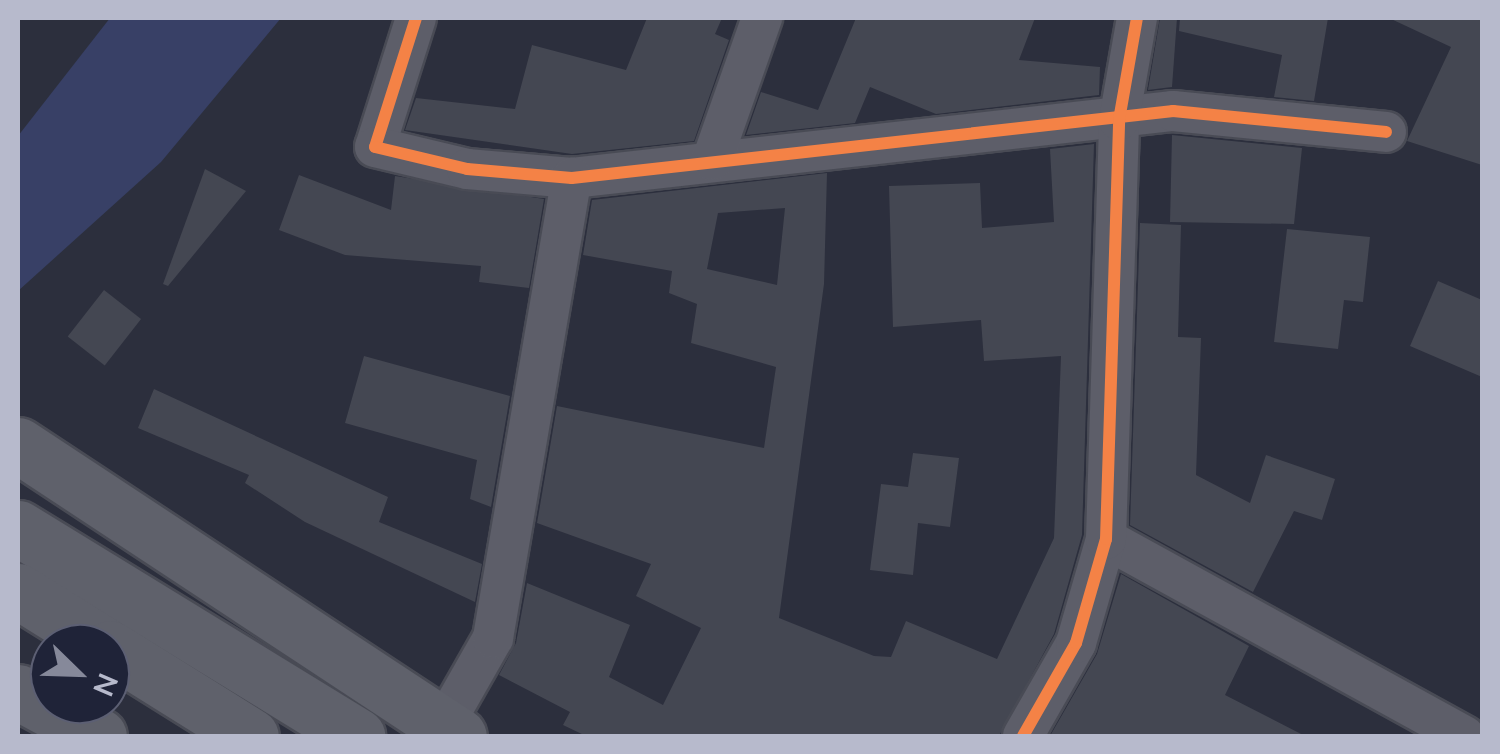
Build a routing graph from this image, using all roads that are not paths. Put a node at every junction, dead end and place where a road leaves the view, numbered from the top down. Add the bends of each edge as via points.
1 (416, 18) edge
2 (762, 18) edge
3 (1137, 18) edge
4 (1119, 120) junction
5 (1386, 132) dead end
6 (712, 160) junction
7 (572, 178) junction
8 (18, 445) edge
9 (18, 528) edge
10 (1106, 539) junction
11 (18, 591) edge
12 (71, 624) edge
13 (130, 660) edge
14 (18, 692) edge
15 (451, 731) edge
16 (99, 736) edge
17 (251, 736) edge
18 (357, 736) edge
19 (1023, 736) edge
20 (1465, 736) edge

1 - 7 street via 376,147 467,169
2 - 6 street
3 - 4 street
4 - 5 street via 1173,111
4 - 6 street
4 - 10 street
6 - 7 street
7 - 15 street via 493,638
8 - 15 main road
9 - 18 main road
10 - 19 street via 1076,643
10 - 20 street
11 - 12 main road
13 - 17 main road
14 - 16 main road

